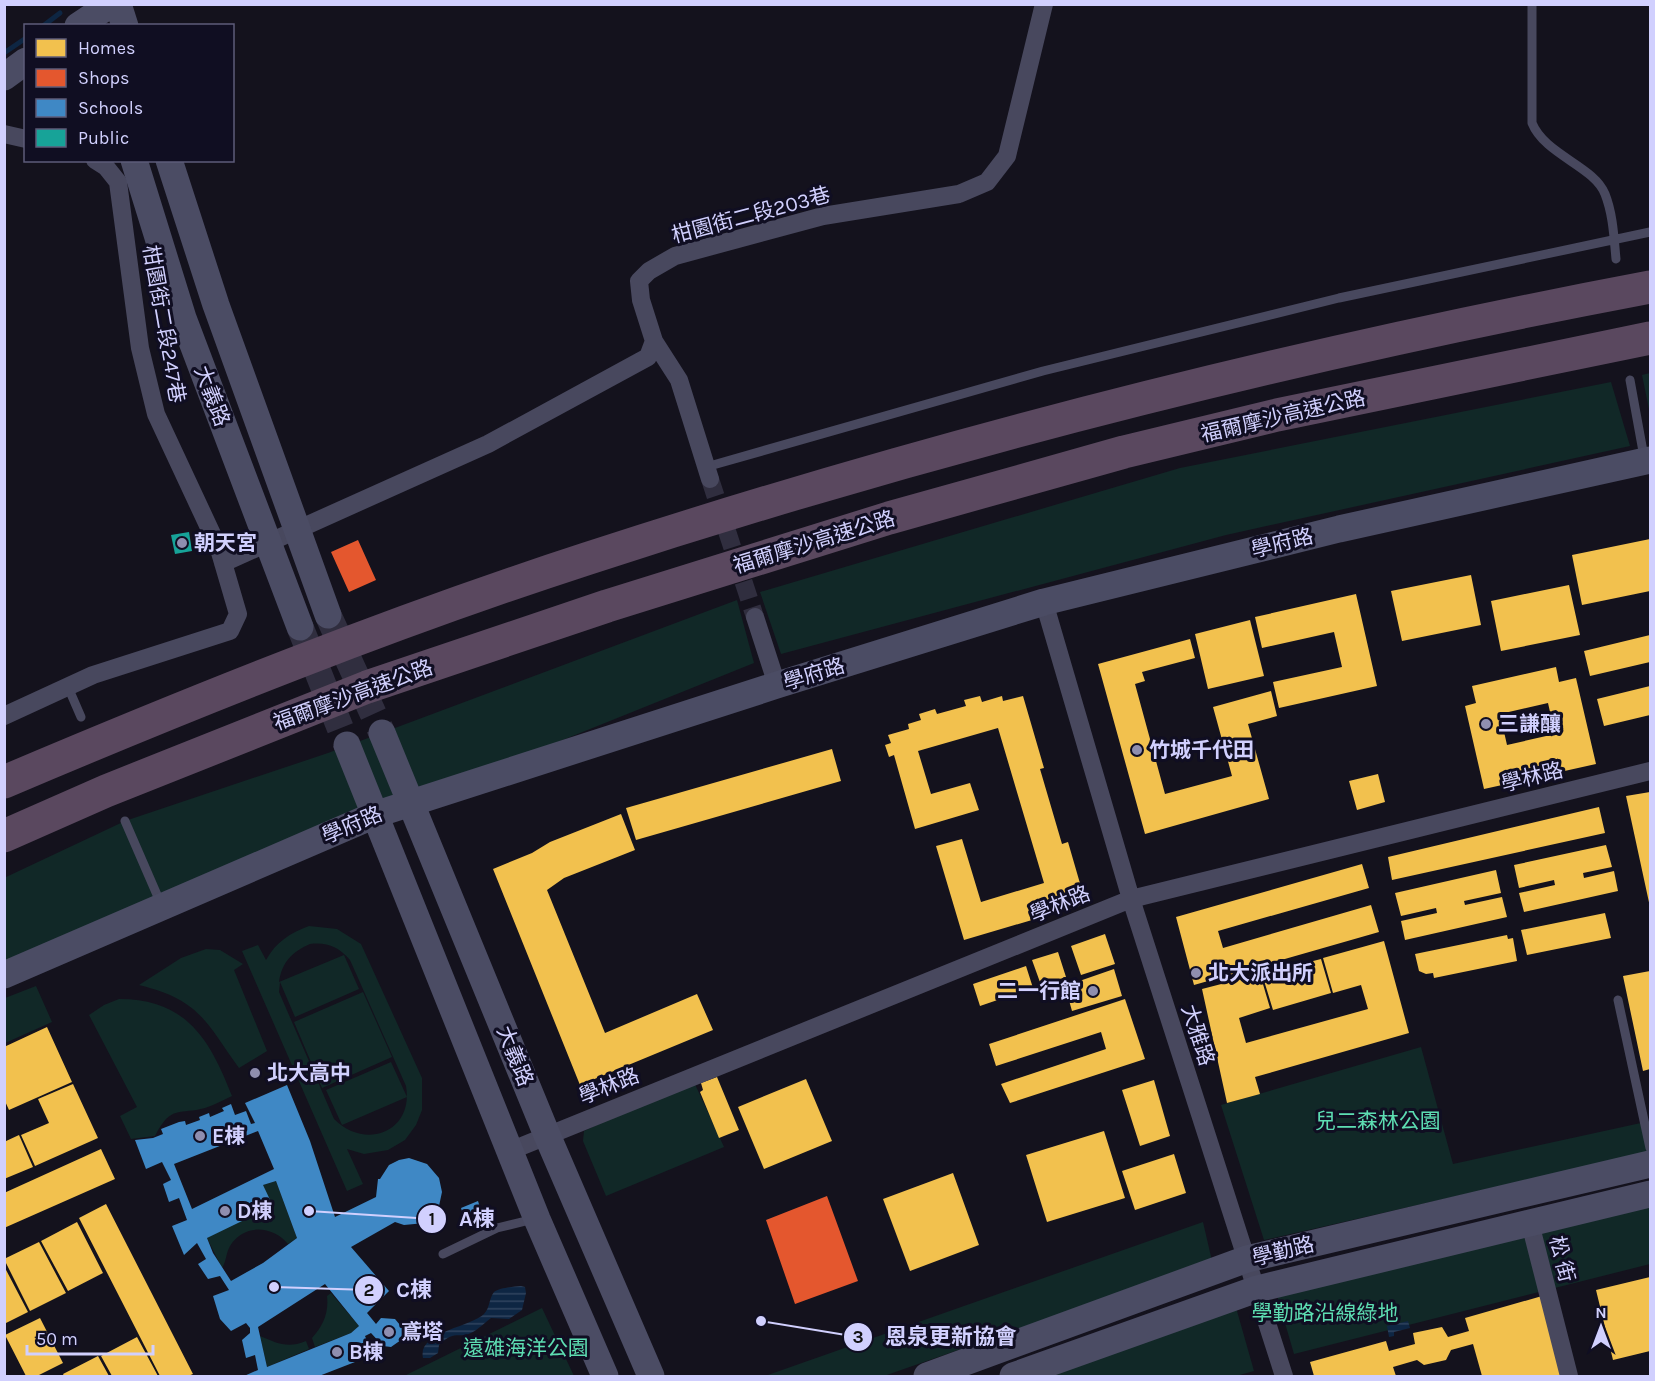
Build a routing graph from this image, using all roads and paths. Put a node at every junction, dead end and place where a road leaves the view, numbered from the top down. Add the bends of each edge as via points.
1 (118, 4) edge
2 (1044, 4) edge
3 (1532, 4) edge
4 (125, 24) edge
5 (24, 62) edge
6 (4, 77) edge
7 (4, 134) edge
8 (24, 139) edge
9 (98, 162) edge
10 (135, 162) edge
11 (171, 162) edge
12 (1650, 232) edge
13 (1614, 238) junction
14 (1616, 259) dead end
15 (1650, 287) edge
16 (1650, 338) edge
17 (654, 341) junction
18 (1630, 380) dead end
19 (1648, 460) edge
20 (708, 473) joint
21 (296, 529) junction
22 (267, 542) junction
23 (223, 563) junction
24 (1044, 602) junction
25 (328, 615) tunnel mouth
26 (755, 617) tunnel mouth
27 (300, 627) tunnel mouth
28 (777, 685) junction
29 (68, 687) junction
30 (4, 716) edge
31 (81, 717) dead end
32 (382, 733) tunnel mouth
33 (348, 745) tunnel mouth
34 (1650, 771) edge
35 (4, 782) edge
36 (411, 802) junction
37 (377, 814) junction
38 (124, 821) dead end
39 (4, 836) edge
40 (1131, 899) junction
41 (162, 907) junction
42 (4, 975) edge
43 (1618, 1000) dead end
44 (547, 1135) junction
45 (1650, 1148) edge
46 (510, 1151) junction
47 (1650, 1164) edge
48 (1650, 1194) edge
49 (537, 1219) junction
50 (1530, 1223) junction
51 (443, 1254) dead end
52 (1247, 1259) junction
53 (1257, 1289) junction
54 (605, 1377) edge
55 (651, 1377) edge
56 (927, 1377) edge
57 (1013, 1377) edge
58 (1284, 1377) edge
59 (1569, 1377) edge

1 - 4 street
2 - 17 street, 柑園街二段203巷 via 1007,156 987,182 959,194 823,216 675,256 639,281
3 - 13 lane via 1532,123 1538,137 1605,192
5 - 6 street
7 - 8 street
9 - 23 street, 柑園街二段247巷 via 118,182 140,348 156,414
10 - 22 street, 大義路 via 183,318
11 - 21 street, 大義路 via 216,305
12 - 13 lane
13 - 14 lane
13 - 20 lane via 1339,298 1043,371
15 - 35 highway via 1473,321 1143,398 862,475 585,559 357,639
16 - 39 highway, 福爾摩沙高速公路 via 1277,415 1124,452 889,518 367,687
17 - 20 street via 679,380
17 - 21 street via 648,357 488,444
18 - 19 lane
19 - 24 street, 學府路 via 1339,529
21 - 22 street
21 - 25 street, 大義路
22 - 23 street
22 - 27 street, 大義路
23 - 29 street, 柑園街二段247巷 via 238,614 230,631 93,675
24 - 28 street, 學府路
24 - 40 street, 大雅路
26 - 28 street
28 - 36 street, 學府路
29 - 30 street, 柑園街二段247巷
29 - 31 lane
32 - 36 street, 大義路
33 - 37 street, 大義路
34 - 40 street, 學林路
36 - 37 street, 學府路
36 - 44 street, 大義路
37 - 41 street, 學府路
37 - 46 street, 大義路
38 - 41 lane
40 - 44 street, 學林路
40 - 52 street, 大雅路
41 - 42 street, 學府路
43 - 45 lane
44 - 46 street, 學林路
44 - 55 street, 大義路
46 - 49 street, 大義路
47 - 52 street, 學勤路
48 - 50 street, 學勤路
49 - 51 lane via 497,1228
49 - 54 street, 大義路
50 - 53 street, 學勤路
50 - 59 street, 松 街
52 - 53 street, 大雅路
52 - 56 street, 學勤路
53 - 57 street, 學勤路
53 - 58 street, 大雅路

